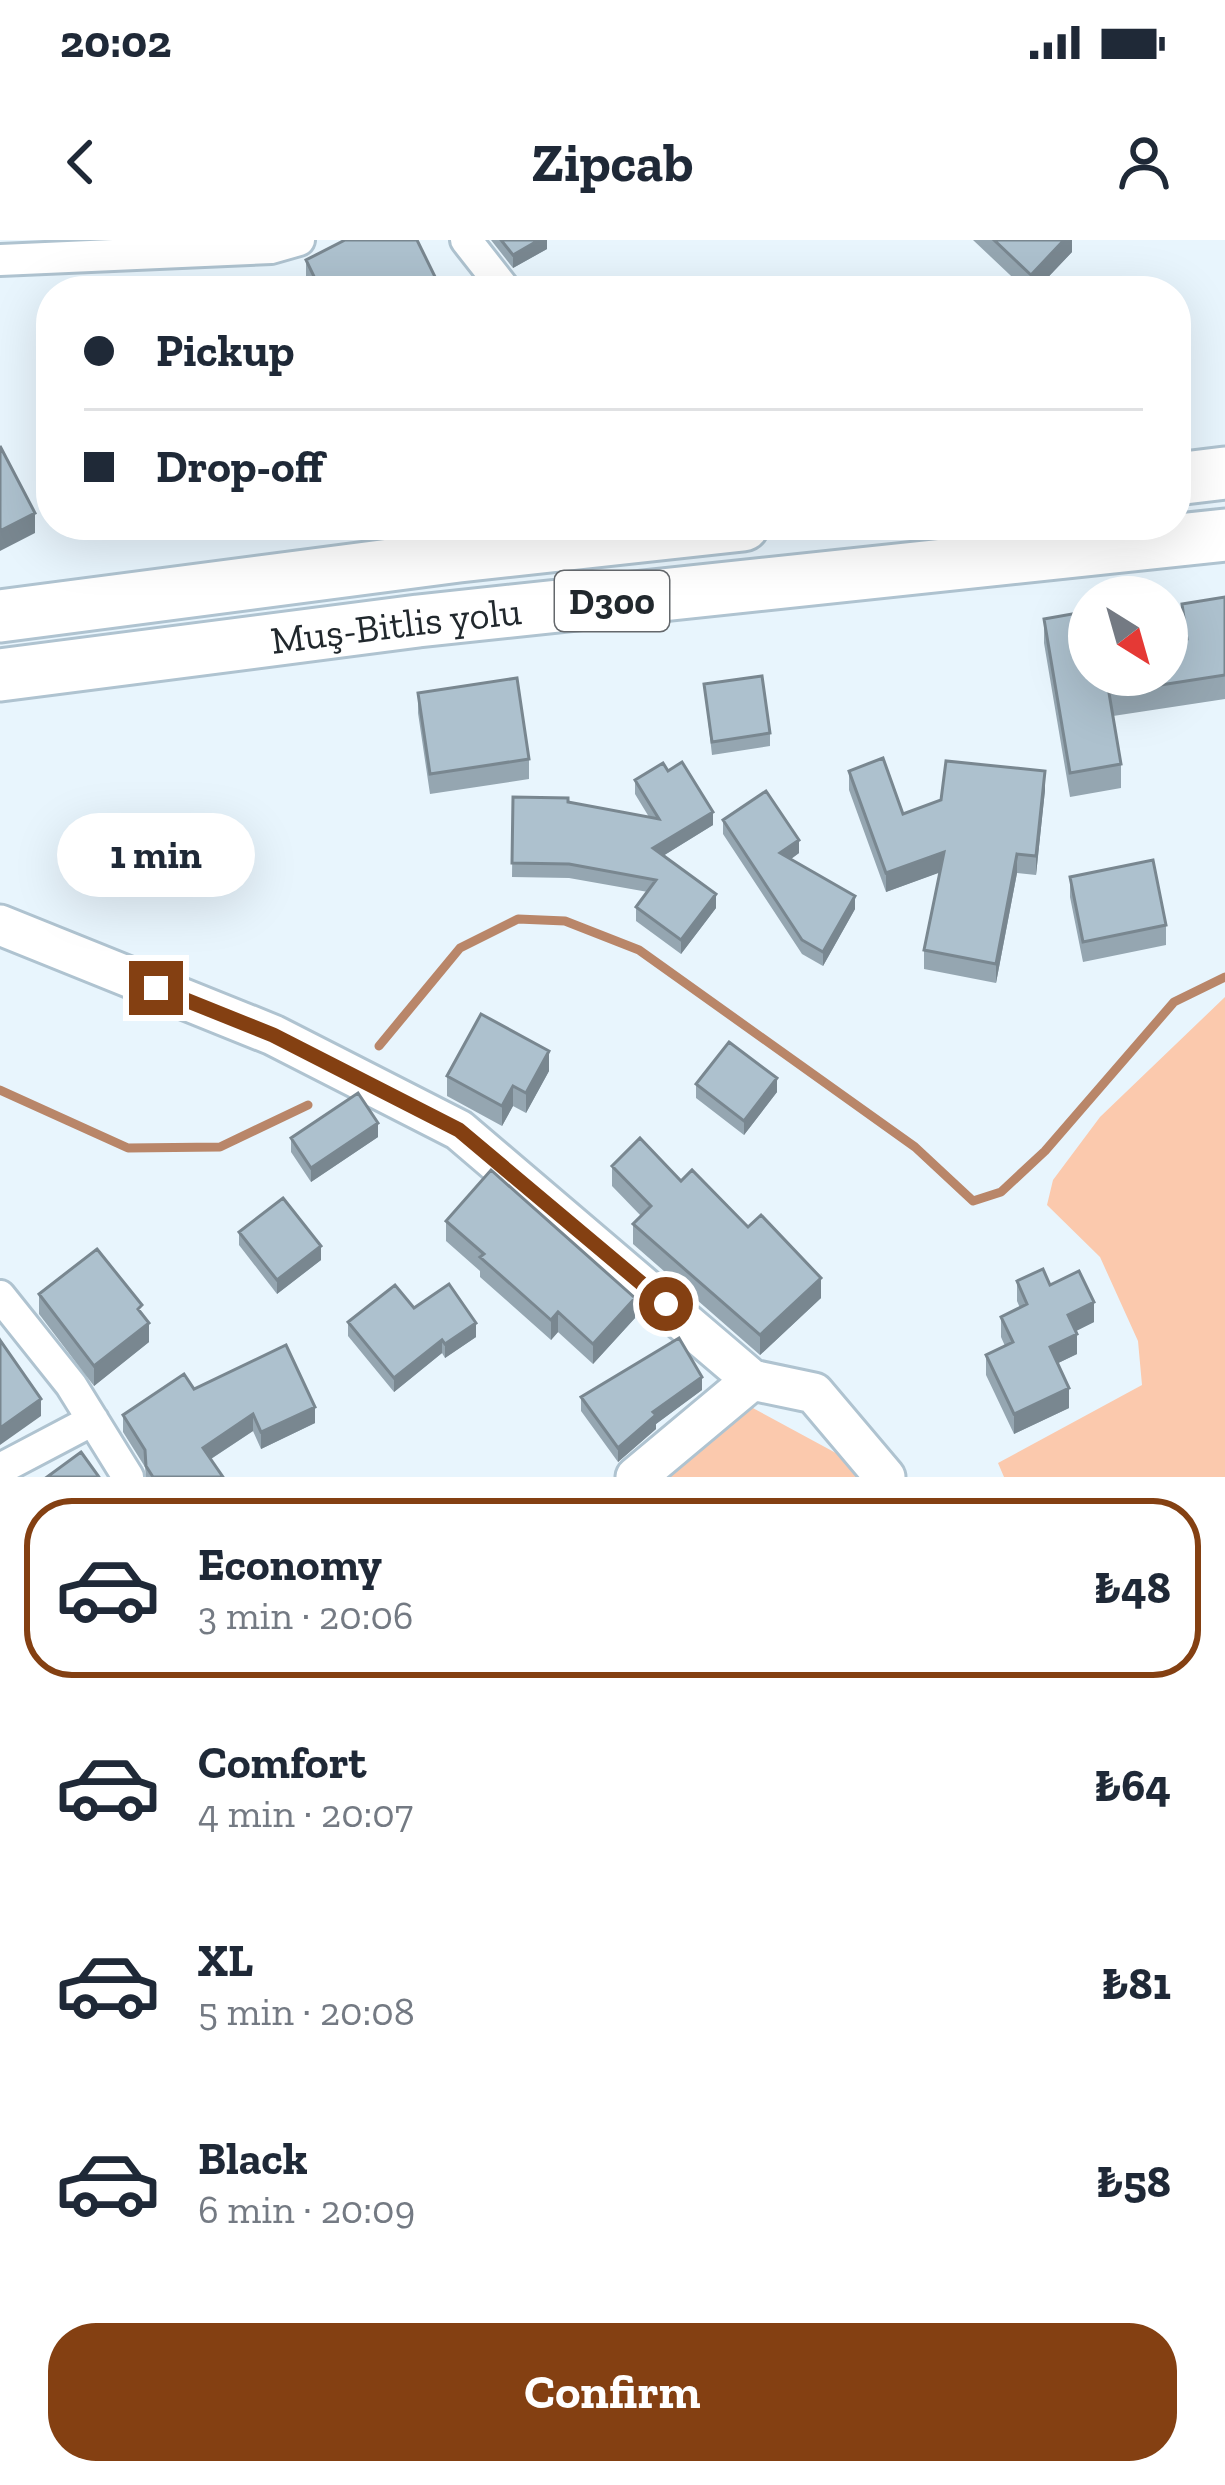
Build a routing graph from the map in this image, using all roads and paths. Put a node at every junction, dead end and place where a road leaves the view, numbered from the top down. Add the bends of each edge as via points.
1 (299, 240) edge
2 (466, 240) edge
3 (0, 260) edge
4 (494, 276) edge
5 (1225, 473) edge
6 (1191, 476) edge
7 (1225, 536) edge
8 (567, 540) edge
9 (1187, 540) edge
10 (1191, 540) edge
11 (0, 616) edge
12 (0, 675) edge
13 (0, 925) edge
14 (0, 1296) edge
15 (752, 1380) junction
16 (92, 1420) junction
17 (0, 1469) edge
18 (128, 1477) edge
19 (636, 1477) edge
20 (885, 1477) edge

1 - 3 street via 271,248
2 - 4 street
5 - 6 highway
7 - 10 highway, Muş-Bitlis yolu / D300
8 - 11 highway, Muş-Bitlis yolu / D300
9 - 12 highway, Muş-Bitlis yolu / D300 via 418,621
13 - 15 street via 273,1035 459,1130
14 - 16 street
15 - 19 street
15 - 20 street via 814,1393
16 - 17 street
16 - 18 street

